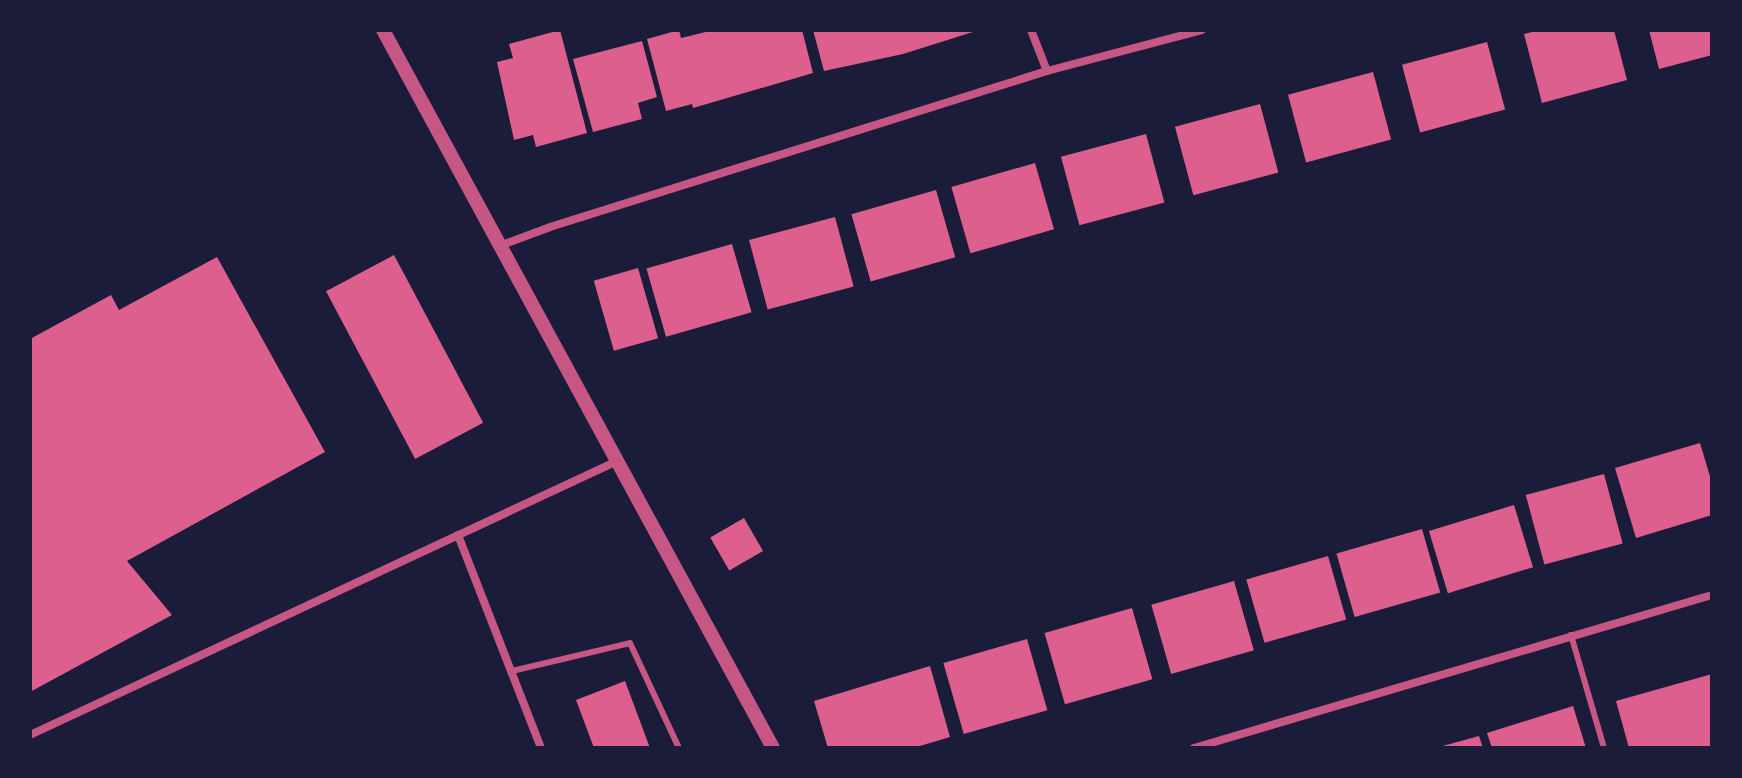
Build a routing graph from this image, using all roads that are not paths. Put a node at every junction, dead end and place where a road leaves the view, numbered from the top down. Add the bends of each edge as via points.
1 (383, 30) edge
2 (1031, 30) edge
3 (1202, 30) edge
4 (1047, 71) junction
5 (499, 246) junction
6 (615, 462) junction
7 (458, 535) junction
8 (1712, 595) edge
9 (1571, 635) junction
10 (512, 671) junction
11 (30, 735) edge
12 (541, 748) edge
13 (679, 748) edge
14 (773, 748) edge
15 (1194, 748) edge
16 (1604, 748) edge

1 - 5 street
2 - 4 street
3 - 4 street
4 - 5 street
5 - 6 street
6 - 7 street
6 - 14 street
7 - 10 street
7 - 11 street
8 - 9 street
9 - 15 street
9 - 16 lane
10 - 12 street
10 - 13 lane via 630,643

